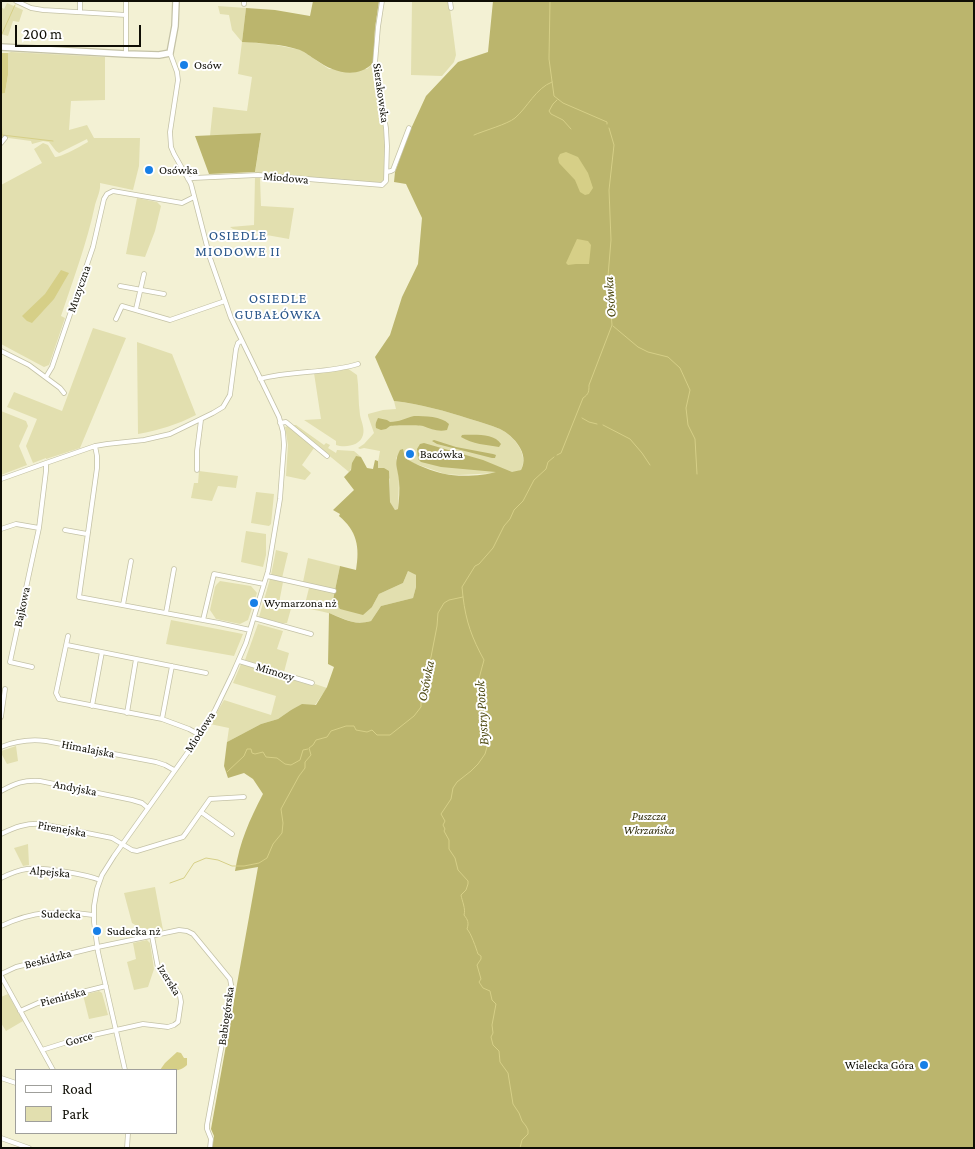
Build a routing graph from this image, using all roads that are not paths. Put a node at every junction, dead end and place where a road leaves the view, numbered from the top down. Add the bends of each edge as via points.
1 (16, 1) edge
2 (80, 1) edge
3 (126, 1) edge
4 (176, 1) edge
5 (382, 1) edge
6 (450, 1) edge
7 (451, 8) dead end
8 (80, 12) junction
9 (126, 15) junction
10 (1, 47) edge
11 (170, 53) junction
12 (126, 54) junction
13 (409, 128) dead end
14 (5, 138) dead end
15 (1, 143) edge
16 (387, 172) junction
17 (188, 179) junction
18 (384, 184) joint
19 (194, 197) junction
20 (144, 274) dead end
21 (120, 286) dead end
22 (140, 290) junction
23 (164, 294) dead end
24 (227, 304) junction
25 (136, 309) junction
26 (116, 320) dead end
27 (242, 341) junction
28 (1, 351) edge
29 (358, 364) dead end
30 (46, 377) junction
31 (260, 379) junction
32 (64, 393) dead end
33 (201, 420) junction
34 (280, 423) junction
35 (95, 446) junction
36 (327, 456) dead end
37 (46, 463) junction
38 (197, 470) dead end
39 (1, 479) edge
40 (39, 528) junction
41 (1, 529) edge
42 (65, 530) dead end
43 (87, 534) junction
44 (131, 561) dead end
45 (174, 569) dead end
46 (267, 576) junction
47 (264, 584) junction
48 (327, 589) junction
49 (334, 591) dead end
50 (326, 595) dead end
51 (123, 604) junction
52 (166, 613) junction
53 (254, 618) junction
54 (203, 620) junction
55 (250, 630) junction
56 (311, 634) dead end
57 (68, 636) dead end
58 (67, 645) junction
59 (102, 652) junction
60 (136, 659) junction
61 (239, 661) junction
62 (172, 666) junction
63 (32, 668) dead end
64 (206, 673) dead end
65 (312, 683) dead end
66 (5, 690) dead end
67 (92, 706) junction
68 (127, 713) junction
69 (1, 717) edge
70 (162, 719) junction
71 (200, 735) junction
72 (1, 748) edge
73 (174, 770) junction
74 (1, 791) edge
75 (244, 797) dead end
76 (148, 808) junction
77 (201, 812) junction
78 (1, 834) edge
79 (232, 834) dead end
80 (122, 844) junction
81 (1, 878) edge
82 (100, 880) junction
83 (93, 915) junction
84 (1, 926) edge
85 (152, 936) junction
86 (97, 947) junction
87 (1, 975) edge
88 (106, 986) junction
89 (20, 1012) junction
90 (116, 1029) junction
91 (42, 1050) junction
92 (52, 1069) edge
93 (126, 1069) edge
94 (1, 1078) edge
95 (15, 1083) edge
96 (128, 1134) edge
97 (1, 1138) edge
98 (29, 1148) edge
99 (127, 1148) edge
100 (210, 1148) edge

1 - 8 street via 38,9
2 - 8 street
3 - 9 street
4 - 11 street, Miodowa
5 - 16 street, Sierakowska via 375,63 386,128
6 - 7 street
8 - 9 street
9 - 12 street
10 - 12 street
11 - 12 street
11 - 17 street, Miodowa via 178,80 171,142
13 - 16 street via 393,170
14 - 15 street
16 - 18 street, Sierakowska
17 - 18 street, Miodowa via 258,175
17 - 19 street, Miodowa
19 - 24 street, Miodowa via 210,258
19 - 30 street, Muzyczna via 182,203 113,191 107,194 88,261
20 - 22 street
21 - 22 street
22 - 23 street
22 - 25 street
24 - 25 street via 170,320
24 - 27 street, Miodowa
25 - 26 street via 122,306
27 - 31 street, Miodowa
27 - 33 street via 236,349 229,398 221,409
28 - 30 street
29 - 31 street
30 - 32 street
31 - 34 street, Miodowa
33 - 35 street via 164,436
33 - 38 street
34 - 36 street via 286,422
34 - 46 street, Miodowa via 284,445 280,503
35 - 37 street
35 - 43 street via 97,464
37 - 39 street
37 - 40 street, Bajkowa
40 - 41 street via 16,524
40 - 63 street, Bajkowa via 10,662
42 - 43 street
43 - 51 street via 79,597
44 - 51 street
45 - 52 street
46 - 47 street, Miodowa
46 - 48 street
47 - 53 street, Miodowa
47 - 54 street via 214,574
48 - 49 street
48 - 50 street
51 - 52 street
52 - 54 street
53 - 55 street, Miodowa
53 - 56 street
54 - 55 street
55 - 61 street, Miodowa
57 - 58 street
58 - 59 street
58 - 67 street via 56,696
59 - 60 street
59 - 67 street
60 - 62 street
60 - 68 street
61 - 65 street, Mimozy
61 - 71 street, Miodowa
62 - 64 street
62 - 70 street
66 - 69 street
67 - 68 street
68 - 70 street
70 - 71 street
71 - 73 street, Miodowa
72 - 73 street, Himalajska via 20,741 46,741 156,762
73 - 76 street, Miodowa
74 - 76 street, Andyjska via 19,782 40,781 132,800
75 - 77 street, Pirenejska via 210,799
76 - 80 street, Miodowa
77 - 79 street
77 - 80 street, Pirenejska via 183,837 137,850
78 - 80 street, Pirenejska via 21,825 42,824 112,838
80 - 82 street, Miodowa
81 - 82 street, Alpejska via 33,868
82 - 83 street, Miodowa
83 - 84 street, Sudecka via 39,913
83 - 86 street, Miodowa
85 - 86 street, Babiogórska
85 - 90 street, Izerska via 158,968 180,996 178,1022 168,1027 145,1023
85 - 100 street, Babiogórska via 179,930 190,932 230,979 232,990 207,1126
86 - 87 street, Beskidzka via 16,967
86 - 88 street, Miodowa
87 - 89 street
88 - 89 street, Pienińska via 38,1003
88 - 90 street, Miodowa
89 - 91 street
90 - 91 street, Gorce
90 - 93 street, Miodowa
91 - 92 street
94 - 95 street
96 - 99 street
97 - 98 street

